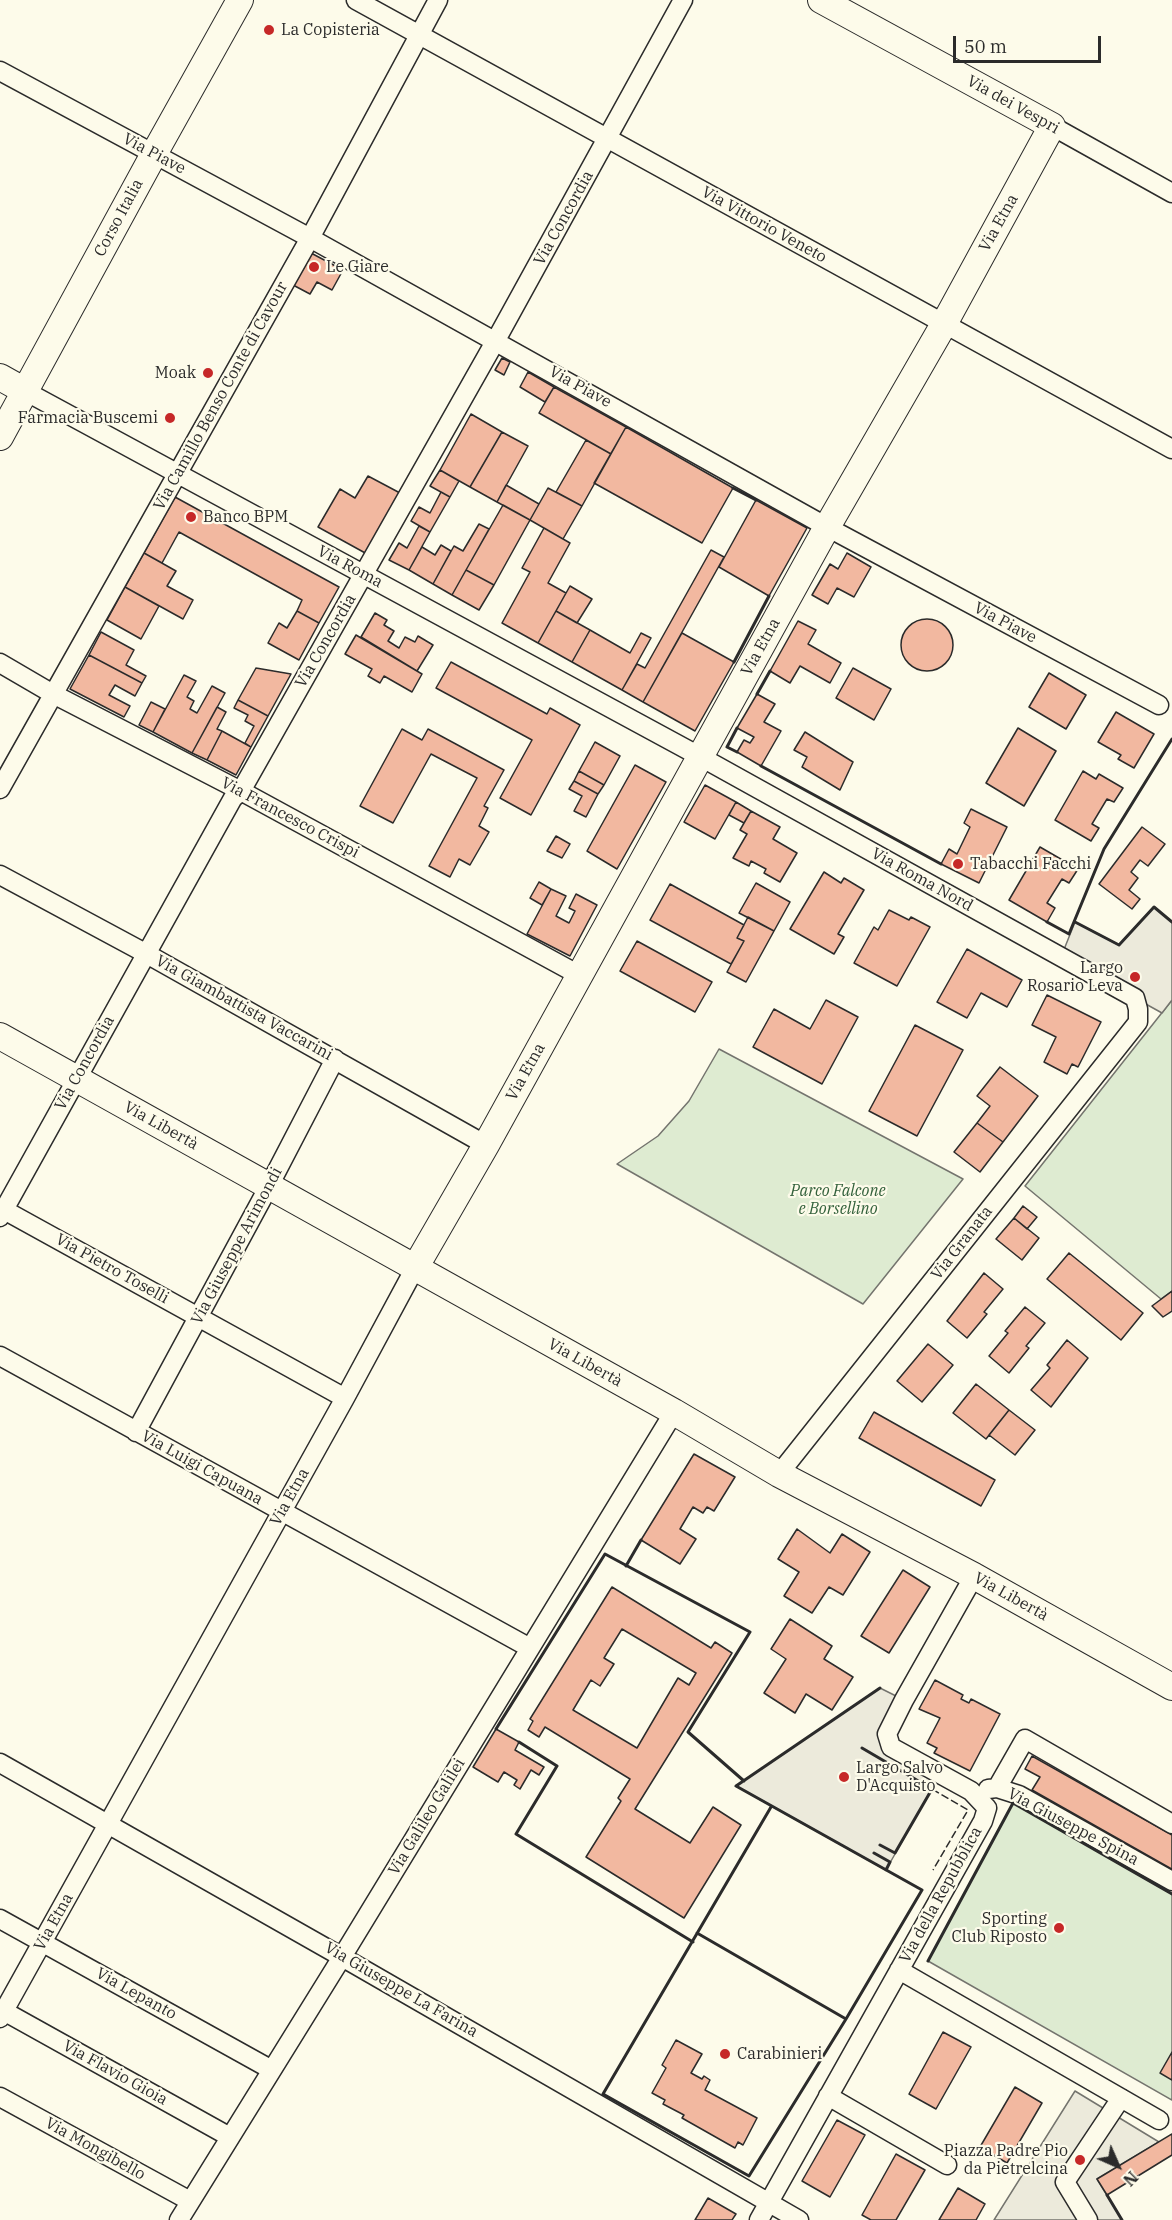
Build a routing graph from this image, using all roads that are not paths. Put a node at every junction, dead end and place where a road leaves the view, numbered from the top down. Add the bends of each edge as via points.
1 (240, 0) edge
2 (356, 0) edge
3 (438, 0) edge
4 (683, 0) edge
5 (821, 0) edge
6 (418, 35) junction
7 (0, 71) edge
8 (1052, 126) junction
9 (607, 140) junction
10 (154, 154) junction
11 (1172, 193) edge
12 (310, 238) junction
13 (944, 324) junction
14 (496, 340) junction
15 (0, 377) edge
16 (26, 391) junction
17 (0, 437) edge
18 (1172, 450) edge
19 (177, 474) junction
20 (827, 527) junction
21 (364, 574) junction
22 (0, 663) edge
23 (53, 694) junction
24 (1159, 705) dead end
25 (699, 756) junction
26 (0, 789) edge
27 (241, 791) junction
28 (0, 875) edge
29 (145, 953) junction
30 (579, 975) junction
31 (1138, 1009) joint
32 (0, 1036) edge
33 (335, 1059) junction
34 (76, 1078) junction
35 (486, 1145) junction
36 (269, 1186) junction
37 (2, 1214) edge
38 (415, 1268) junction
39 (198, 1317) junction
40 (0, 1356) edge
41 (345, 1398) junction
42 (674, 1412) junction
43 (136, 1432) junction
44 (778, 1474) junction
45 (282, 1511) junction
46 (974, 1576) junction
47 (530, 1648) junction
48 (1172, 1687) edge
49 (0, 1763) edge
50 (997, 1788) junction
51 (971, 1791) junction
52 (108, 1824) junction
53 (1172, 1824) edge
54 (1172, 1881) edge
55 (0, 1918) edge
56 (42, 1942) junction
57 (342, 1957) junction
58 (899, 1970) junction
59 (1, 2013) edge
60 (272, 2070) junction
61 (828, 2096) junction
62 (0, 2097) edge
63 (1121, 2098) junction
64 (1159, 2120) dead end
65 (230, 2137) junction
66 (947, 2165) dead end
67 (190, 2201) junction
68 (769, 2203) junction
69 (179, 2220) edge
70 (759, 2220) edge
71 (799, 2220) edge
72 (1088, 2220) edge

1 - 10 street, Corso Italia
2 - 6 street, Via Vittorio Veneto
3 - 6 street, Via Camillo Benso Conte di Cavour
4 - 9 street, Via Concordia
5 - 8 street, Via dei Vespri
6 - 9 street, Via Vittorio Veneto
6 - 12 street, Via Camillo Benso Conte di Cavour
7 - 10 street, Via Piave
8 - 11 street, Via dei Vespri
8 - 13 street, Via Etna
9 - 13 street, Via Vittorio Veneto
9 - 14 street, Via Concordia
10 - 12 street, Via Piave
10 - 16 street, Corso Italia
12 - 14 street, Via Piave
12 - 19 street, Via Camillo Benso Conte di Cavour
13 - 18 street, Via Vittorio Veneto
13 - 20 street, Via Etna
14 - 20 street, Via Piave
14 - 21 street, Via Concordia
15 - 16 street, Via Roma
16 - 17 street, Corso Italia
16 - 19 street, Via Roma
19 - 21 street, Via Roma
19 - 23 street, Via Camillo Benso Conte di Cavour
20 - 24 street, Via Piave
20 - 25 street, Via Etna
21 - 25 street, Via Roma
21 - 27 street, Via Concordia
22 - 23 street, Via Francesco Crispi
23 - 26 street, Via Camillo Benso Conte di Cavour
23 - 27 street, Via Francesco Crispi
25 - 30 street, Via Etna
25 - 31 street, Via Roma Nord via 1135,998
27 - 29 street, Via Concordia via 233,798
27 - 30 street, Via Francesco Crispi
28 - 29 street, Via Giambattista Vaccarini
29 - 33 street, Via Giambattista Vaccarini
29 - 34 street, Via Concordia
30 - 35 street, Via Etna
31 - 44 street, Via Granata via 1138,1022
32 - 34 street, Via Libertà
33 - 35 street, Via Giambattista Vaccarini
33 - 36 street, Via Giuseppe Arimondi
34 - 36 street, Via Libertà
34 - 37 street, Via Concordia
35 - 38 street, Via Etna
36 - 38 street, Via Libertà
36 - 39 street, Via Giuseppe Arimondi
37 - 39 street, Via Pietro Toselli
38 - 41 street, Via Etna
38 - 42 street, Via Libertà
39 - 41 street, Via Pietro Toselli
39 - 43 street, Via Giuseppe Arimondi
40 - 43 street, Via Luigi Capuana
41 - 45 street, Via Etna
42 - 44 street, Via Libertà
42 - 47 street, Via Galileo Galilei
43 - 45 street, Via Luigi Capuana
44 - 46 street, Via Libertà
45 - 47 street, Via Luigi Capuana
45 - 52 street, Via Etna
46 - 48 street, Via Libertà
46 - 51 street via 887,1734 891,1747
47 - 57 street, Via Galileo Galilei
49 - 52 street, Via Giuseppe La Farina
50 - 51 street, Via Giuseppe Spina
50 - 53 street via 1025,1739
50 - 54 street, Via Giuseppe Spina via 1019,1795
51 - 58 street, Via della Repubblica via 987,1808 983,1821
52 - 56 street, Via Etna
52 - 57 street, Via Giuseppe La Farina
55 - 56 street, Via Lepanto
56 - 59 street, Via Etna
56 - 60 street, Via Lepanto
57 - 60 street, Via Galileo Galilei
57 - 68 street, Via Giuseppe La Farina
58 - 61 street, Via della Repubblica
58 - 63 street
59 - 65 street, Via Flavio Gioia
60 - 65 street, Via Galileo Galilei
61 - 66 street
61 - 68 street, Via della Repubblica
62 - 67 street, Via Mongibello
63 - 64 street
63 - 72 street via 1065,2182
65 - 67 street, Via Galileo Galilei
67 - 69 street, Via Galileo Galilei
68 - 70 street, Via della Repubblica
68 - 71 street, Via Giuseppe La Farina

